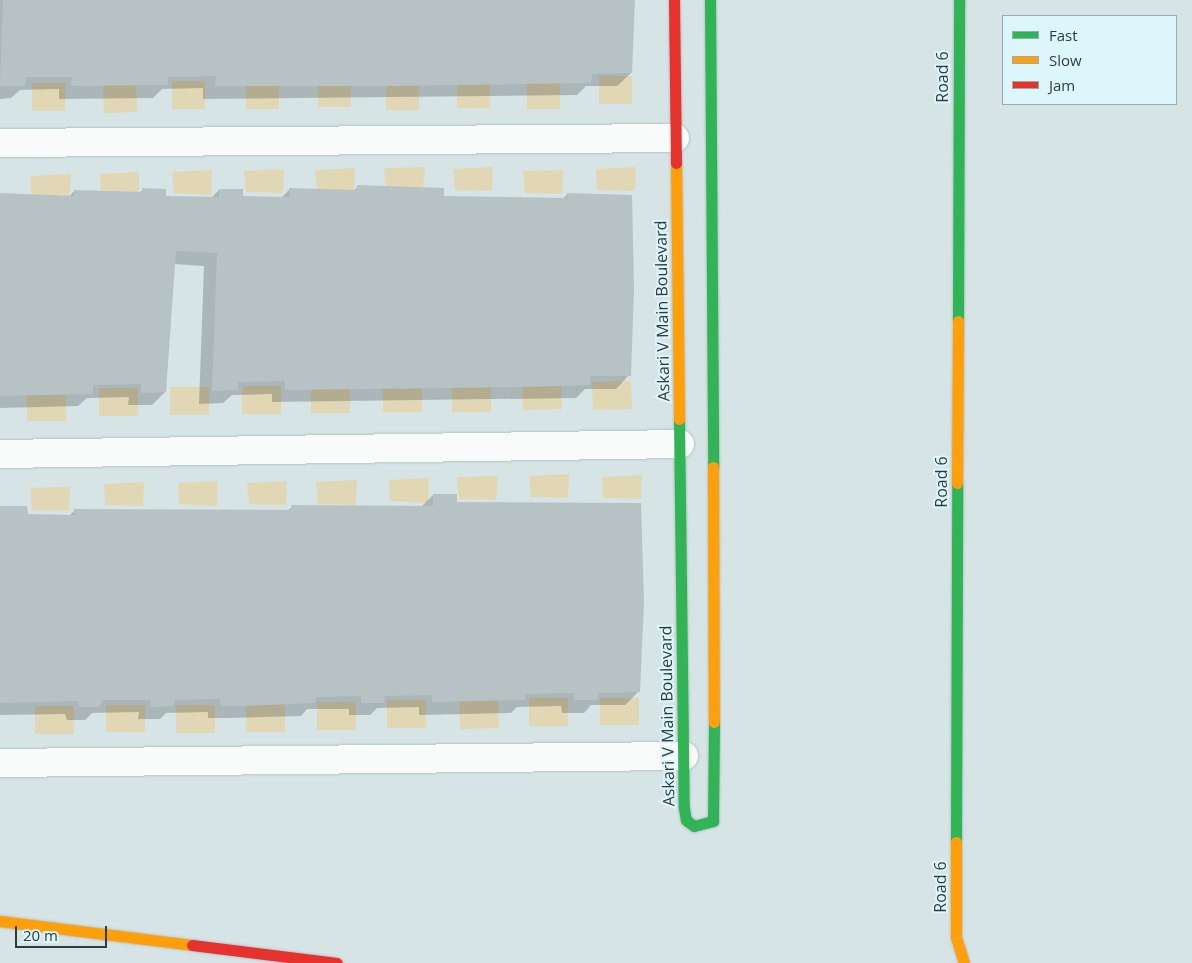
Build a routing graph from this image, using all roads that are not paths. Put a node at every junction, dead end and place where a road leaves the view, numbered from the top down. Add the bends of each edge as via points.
1 (674, 0) edge
2 (710, 0) edge
3 (959, 0) edge
4 (680, 138) junction
5 (0, 143) edge
6 (680, 444) junction
7 (0, 454) edge
8 (684, 756) junction
9 (0, 763) edge
10 (0, 921) edge
11 (337, 963) edge
12 (964, 963) edge

1 - 4 main road, Askari V Main Boulevard
2 - 8 main road, Askari V Main Boulevard via 707,138 716,810 713,820 704,826 694,826 686,820
3 - 12 main road, Road 6 via 956,937
4 - 5 street
4 - 6 main road, Askari V Main Boulevard
6 - 7 street
6 - 8 main road, Askari V Main Boulevard
8 - 9 street
10 - 11 main road

